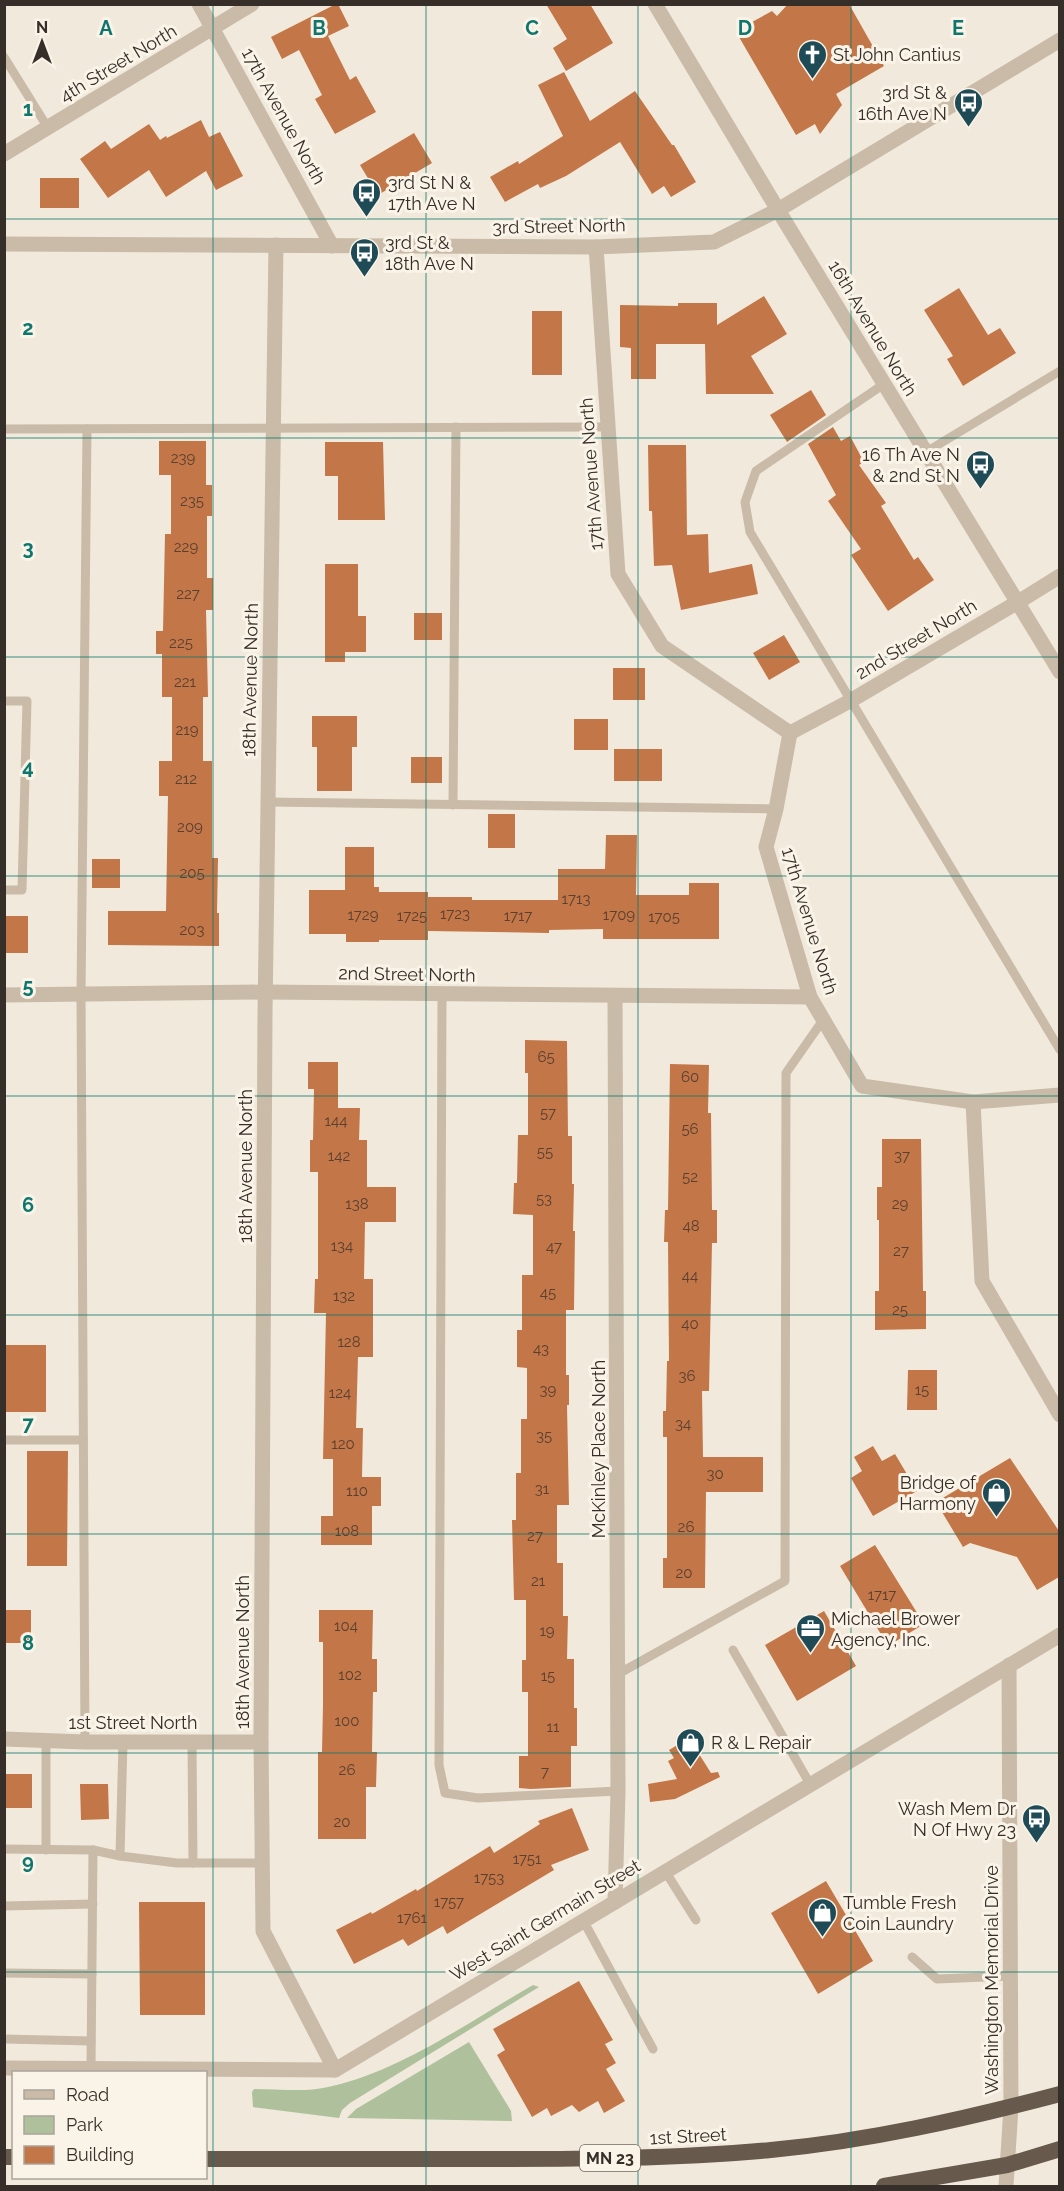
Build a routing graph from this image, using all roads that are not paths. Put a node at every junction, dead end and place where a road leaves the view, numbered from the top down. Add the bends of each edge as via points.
1 (199, 4) edge
2 (252, 4) edge
3 (655, 4) edge
4 (214, 27) junction
5 (1059, 40) edge
6 (4, 57) edge
7 (48, 128) junction
8 (4, 154) edge
9 (778, 210) junction
10 (4, 244) edge
11 (276, 245) junction
12 (332, 246) junction
13 (596, 247) junction
14 (1059, 370) edge
15 (884, 384) junction
16 (456, 427) junction
17 (608, 427) junction
18 (273, 428) junction
19 (4, 429) edge
20 (87, 429) junction
21 (926, 452) junction
22 (1059, 576) edge
23 (1018, 602) junction
24 (1059, 672) edge
25 (4, 701) edge
26 (850, 701) junction
27 (790, 733) junction
28 (268, 802) junction
29 (453, 805) junction
30 (776, 810) junction
31 (4, 890) edge
32 (265, 992) junction
33 (81, 994) junction
34 (442, 994) junction
35 (4, 995) edge
36 (615, 997) junction
37 (810, 997) junction
38 (824, 1020) junction
39 (1059, 1050) edge
40 (1059, 1095) edge
41 (973, 1102) junction
42 (1059, 1412) edge
43 (4, 1440) edge
44 (83, 1440) junction
45 (1059, 1635) edge
46 (733, 1650) dead end
47 (1009, 1665) junction
48 (618, 1674) junction
49 (4, 1739) edge
50 (46, 1741) junction
51 (85, 1742) junction
52 (123, 1742) junction
53 (192, 1742) junction
54 (261, 1742) junction
55 (810, 1784) junction
56 (618, 1791) junction
57 (4, 1850) edge
58 (46, 1850) junction
59 (93, 1850) junction
60 (120, 1856) junction
61 (193, 1863) junction
62 (262, 1863) junction
63 (665, 1871) junction
64 (615, 1902) junction
65 (93, 1904) junction
66 (4, 1905) edge
67 (583, 1920) junction
68 (696, 1920) dead end
69 (912, 1957) dead end
70 (4, 1973) edge
71 (92, 1974) junction
72 (1010, 1976) junction
73 (4, 2039) edge
74 (91, 2041) junction
75 (653, 2049) dead end
76 (91, 2067) junction
77 (4, 2068) edge
78 (335, 2070) junction
79 (1059, 2094) edge
80 (1011, 2107) junction
81 (1059, 2149) edge
82 (207, 2159) edge
83 (1007, 2165) junction
84 (884, 2187) edge
85 (1006, 2187) edge

1 - 4 street, 17th Avenue North
2 - 4 street, 4th Street North
3 - 9 street, 16th Avenue North
4 - 7 street, 4th Street North
4 - 12 street, 17th Avenue North
5 - 9 street, 3rd Street North
6 - 7 lane
7 - 8 street, 4th Street North
9 - 13 street, 3rd Street North via 714,242
9 - 15 street, 16th Avenue North
10 - 11 street, 3rd Street North
11 - 12 street, 3rd Street North
11 - 18 street, 18th Avenue North
12 - 13 street, 3rd Street North
13 - 17 street, 17th Avenue North
14 - 21 lane
15 - 21 street, 16th Avenue North
15 - 26 lane via 756,471 745,501 750,532
16 - 17 lane
16 - 18 lane
16 - 29 lane
17 - 27 street, 17th Avenue North via 618,574 662,646
18 - 20 lane
18 - 28 street, 18th Avenue North
19 - 20 lane
20 - 33 lane
21 - 23 street, 16th Avenue North
22 - 23 street, 2nd Street North
23 - 24 street, 16th Avenue North
23 - 26 street, 2nd Street North
25 - 31 lane via 27,701 22,890
26 - 27 street, 2nd Street North
26 - 39 lane
27 - 30 street, 17th Avenue North
28 - 29 lane
28 - 32 street, 18th Avenue North
29 - 30 lane
30 - 37 street, 17th Avenue North via 766,847
32 - 33 street, 2nd Street North
32 - 34 street, 2nd Street North
32 - 54 street, 18th Avenue North
33 - 35 street, 2nd Street North
33 - 44 lane
34 - 36 street, 2nd Street North
34 - 56 lane via 439,1765 445,1793 478,1798
36 - 37 street, 2nd Street North
36 - 48 street, McKinley Place North
37 - 38 street, 17th Avenue North
38 - 41 street, 17th Avenue North via 862,1086
38 - 48 lane via 786,1073 785,1581
40 - 41 street
41 - 42 street via 982,1281
43 - 44 lane
44 - 51 lane
45 - 47 street, West Saint Germain Street
46 - 55 lane
47 - 55 street, West Saint Germain Street
47 - 72 street, Washington Memorial Drive
48 - 56 street, McKinley Place North
49 - 50 street, 1st Street North
50 - 51 street, 1st Street North
50 - 58 lane
51 - 52 street, 1st Street North
52 - 53 street, 1st Street North
52 - 60 lane
53 - 54 street, 1st Street North
53 - 61 lane
54 - 62 street, 18th Avenue North
55 - 63 street, West Saint Germain Street
56 - 64 street, McKinley Place North
57 - 58 lane
58 - 59 lane
59 - 60 lane
59 - 65 lane
60 - 61 lane
61 - 62 lane
62 - 78 street, 18th Avenue North via 262,1931
63 - 64 street, West Saint Germain Street
63 - 68 lane
64 - 67 street, West Saint Germain Street
65 - 66 lane
65 - 71 lane
67 - 75 lane
67 - 78 street, West Saint Germain Street
69 - 72 lane via 937,1979
70 - 71 lane
71 - 74 lane
72 - 80 street, Washington Memorial Drive
73 - 74 lane
74 - 76 lane
76 - 77 street
76 - 78 street
79 - 80 highway, 1st Street / MN 23
80 - 82 highway, 1st Street / MN 23 via 855,2138 688,2157
80 - 83 street, Washington Memorial Drive
81 - 83 highway
83 - 84 highway
83 - 85 street, Washington Memorial Drive

